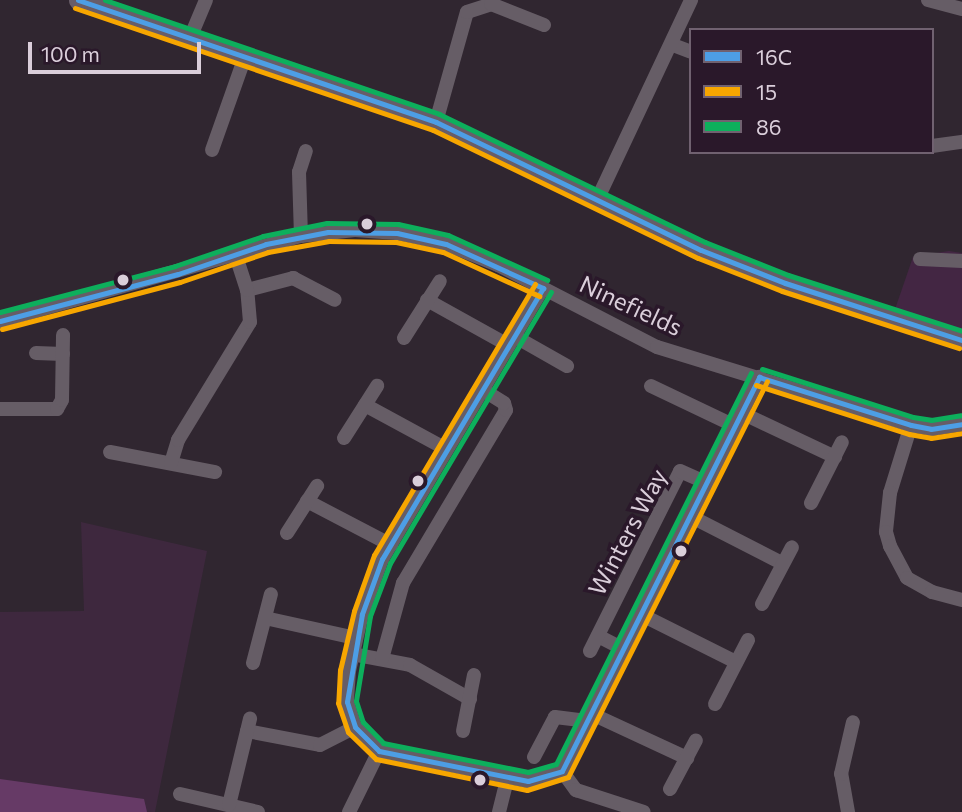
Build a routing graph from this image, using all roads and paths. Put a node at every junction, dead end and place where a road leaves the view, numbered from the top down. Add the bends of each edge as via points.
1 (78, 0) edge
2 (206, 0) edge
3 (691, 0) edge
4 (928, 0) edge
5 (962, 9) edge
6 (544, 25) dead end
7 (190, 38) junction
8 (673, 45) junction
9 (689, 51) edge
10 (245, 57) junction
11 (436, 122) junction
12 (962, 142) edge
13 (934, 146) edge
14 (212, 150) dead end
15 (306, 151) dead end
16 (597, 200) junction
17 (301, 236) junction
18 (235, 254) junction
19 (920, 259) dead end
20 (962, 261) edge
21 (440, 281) dead end
22 (543, 288) junction
23 (247, 290) junction
24 (335, 300) dead end
25 (427, 300) junction
26 (0, 321) edge
27 (63, 335) dead end
28 (404, 338) dead end
29 (511, 340) junction
30 (962, 340) edge
31 (36, 353) dead end
32 (63, 354) junction
33 (566, 366) dead end
34 (759, 377) junction
35 (377, 386) dead end
36 (651, 386) dead end
37 (482, 389) junction
38 (365, 405) junction
39 (0, 409) edge
40 (738, 419) junction
41 (962, 424) edge
42 (911, 425) junction
43 (344, 438) dead end
44 (842, 442) dead end
45 (446, 449) junction
46 (110, 452) dead end
47 (835, 457) junction
48 (171, 463) junction
49 (215, 472) dead end
50 (708, 483) junction
51 (317, 486) dead end
52 (307, 501) junction
53 (811, 503) dead end
54 (690, 516) junction
55 (287, 533) dead end
56 (391, 545) junction
57 (792, 547) dead end
58 (782, 563) junction
59 (271, 594) dead end
60 (962, 600) edge
61 (762, 604) dead end
62 (642, 615) junction
63 (265, 618) junction
64 (598, 636) junction
65 (355, 638) junction
66 (748, 640) dead end
67 (624, 649) junction
68 (590, 651) dead end
69 (352, 654) junction
70 (383, 659) junction
71 (736, 662) junction
72 (253, 663) dead end
73 (474, 675) dead end
74 (470, 699) junction
75 (715, 704) dead end
76 (590, 718) junction
77 (853, 722) dead end
78 (355, 727) junction
79 (463, 731) dead end
80 (696, 740) dead end
81 (379, 751) junction
82 (534, 757) dead end
83 (687, 758) junction
84 (562, 771) junction
85 (507, 779) junction
86 (670, 789) dead end
87 (180, 794) dead end
88 (229, 805) junction
89 (623, 809) edge
90 (258, 812) edge
91 (349, 812) edge
92 (499, 812) edge
93 (643, 812) edge
94 (848, 812) edge

1 - 7 street
2 - 7 street
3 - 8 street
4 - 5 street
6 - 11 street via 491,4 467,12
7 - 10 street
8 - 9 street
8 - 16 street
10 - 11 street
10 - 14 street
11 - 16 street
12 - 13 street
15 - 17 street via 299,172
16 - 30 street via 785,283
17 - 18 street, Ninefields
17 - 22 street, Ninefields via 355,230 397,233 446,244
18 - 23 street
18 - 26 street, Ninefields
19 - 20 street
21 - 25 street
22 - 29 street
22 - 34 street, Ninefields via 657,347
23 - 24 street via 293,278
23 - 48 street via 250,323 178,440
25 - 28 street
25 - 29 street
27 - 32 street
29 - 33 street
29 - 37 street
31 - 32 street
32 - 39 street via 62,400 57,409
34 - 40 street, Winters Way
34 - 42 street, Ninefields
35 - 38 street
36 - 40 street
37 - 45 street
37 - 70 street via 504,403 506,410 403,583
38 - 43 street
38 - 45 street
40 - 47 street
40 - 50 street, Winters Way
41 - 42 street, Ninefields via 931,429
42 - 60 street via 890,493 886,532 890,547 907,578 932,592
44 - 47 street
45 - 56 street
46 - 48 street
47 - 53 street
48 - 49 street
50 - 54 street, Winters Way
50 - 64 street, Winters Way via 680,471
51 - 52 street
52 - 55 street
52 - 56 street
54 - 58 street
54 - 62 street, Winters Way
56 - 65 street
57 - 58 street
58 - 61 street
59 - 63 street
62 - 67 street, Winters Way
62 - 71 street
63 - 65 street
63 - 72 street
64 - 67 street, Winters Way
64 - 68 street, Winters Way
65 - 69 street
66 - 71 street
67 - 76 street, Winters Way
69 - 70 street
69 - 78 street via 347,702
70 - 74 street via 410,665
71 - 75 street
73 - 74 street
74 - 79 street
76 - 82 street via 555,717
76 - 83 street
76 - 84 street, Winters Way
77 - 94 street via 841,774
78 - 81 street
78 - 88 street via 320,745 248,725
80 - 83 street
81 - 85 street
81 - 91 street
83 - 86 street
84 - 85 street via 528,781
84 - 89 street via 576,790
85 - 92 street
87 - 88 street
88 - 90 street
89 - 93 street

